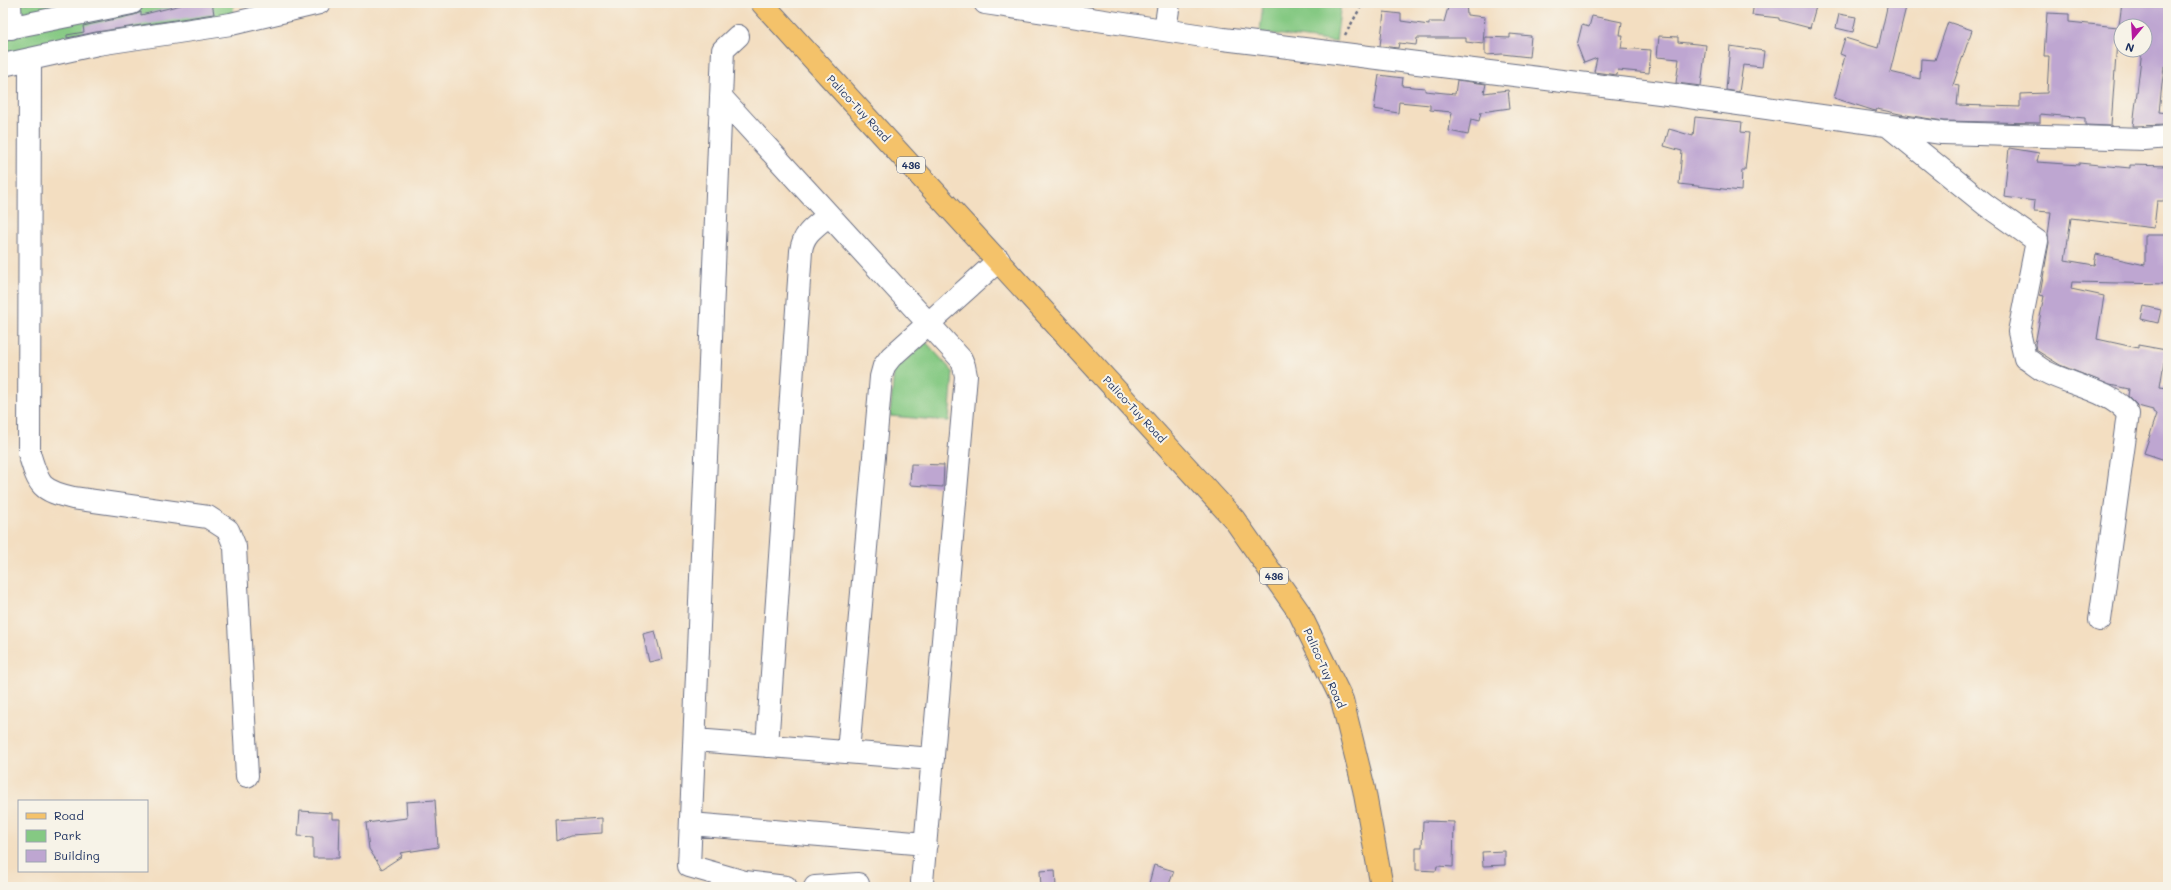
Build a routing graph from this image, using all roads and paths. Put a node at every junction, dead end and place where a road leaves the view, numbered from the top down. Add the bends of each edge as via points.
1 (10, 3) edge
2 (132, 3) edge
3 (319, 3) edge
4 (762, 3) edge
5 (985, 3) edge
6 (1169, 3) edge
7 (1363, 3) edge
8 (7, 29) edge
9 (1165, 30) junction
10 (738, 36) dead end
11 (1336, 53) junction
12 (30, 59) junction
13 (3, 65) edge
14 (721, 97) junction
15 (1887, 125) junction
16 (2168, 137) edge
17 (829, 215) junction
18 (999, 260) junction
19 (928, 323) junction
20 (2100, 620) dead end
21 (695, 740) junction
22 (768, 746) junction
23 (848, 752) junction
24 (933, 759) junction
25 (247, 776) dead end
26 (691, 824) junction
27 (926, 844) junction
28 (922, 882) dead end
29 (858, 884) dead end
30 (1382, 885) edge
31 (786, 887) edge
32 (815, 887) edge

1 - 8 street
2 - 8 street
3 - 12 street via 231,24 98,44
4 - 18 main road, Palico-Tuy Road / 436
5 - 9 street
6 - 9 street
7 - 11 path
9 - 11 street
10 - 14 street via 723,50
11 - 15 street via 1660,93
12 - 13 street
12 - 25 street via 29,453 39,483 54,494 208,517 228,530 235,547
14 - 17 street
14 - 21 street
15 - 16 street via 1942,133 2145,139
15 - 20 street via 1986,205 2037,241 2019,332 2025,358 2046,372 2113,400 2125,408 2128,414
17 - 19 street
17 - 22 street via 809,231 802,242
18 - 19 street
18 - 30 main road, Palico-Tuy Road / 436 via 1234,519 1299,612 1342,700 1364,789
19 - 23 street via 891,357 884,366 881,377
19 - 24 street via 961,359 966,376
21 - 22 street
21 - 26 street
22 - 23 street
23 - 24 street
24 - 27 street
26 - 27 street
26 - 31 street via 689,866 745,882
27 - 28 street
29 - 32 street

